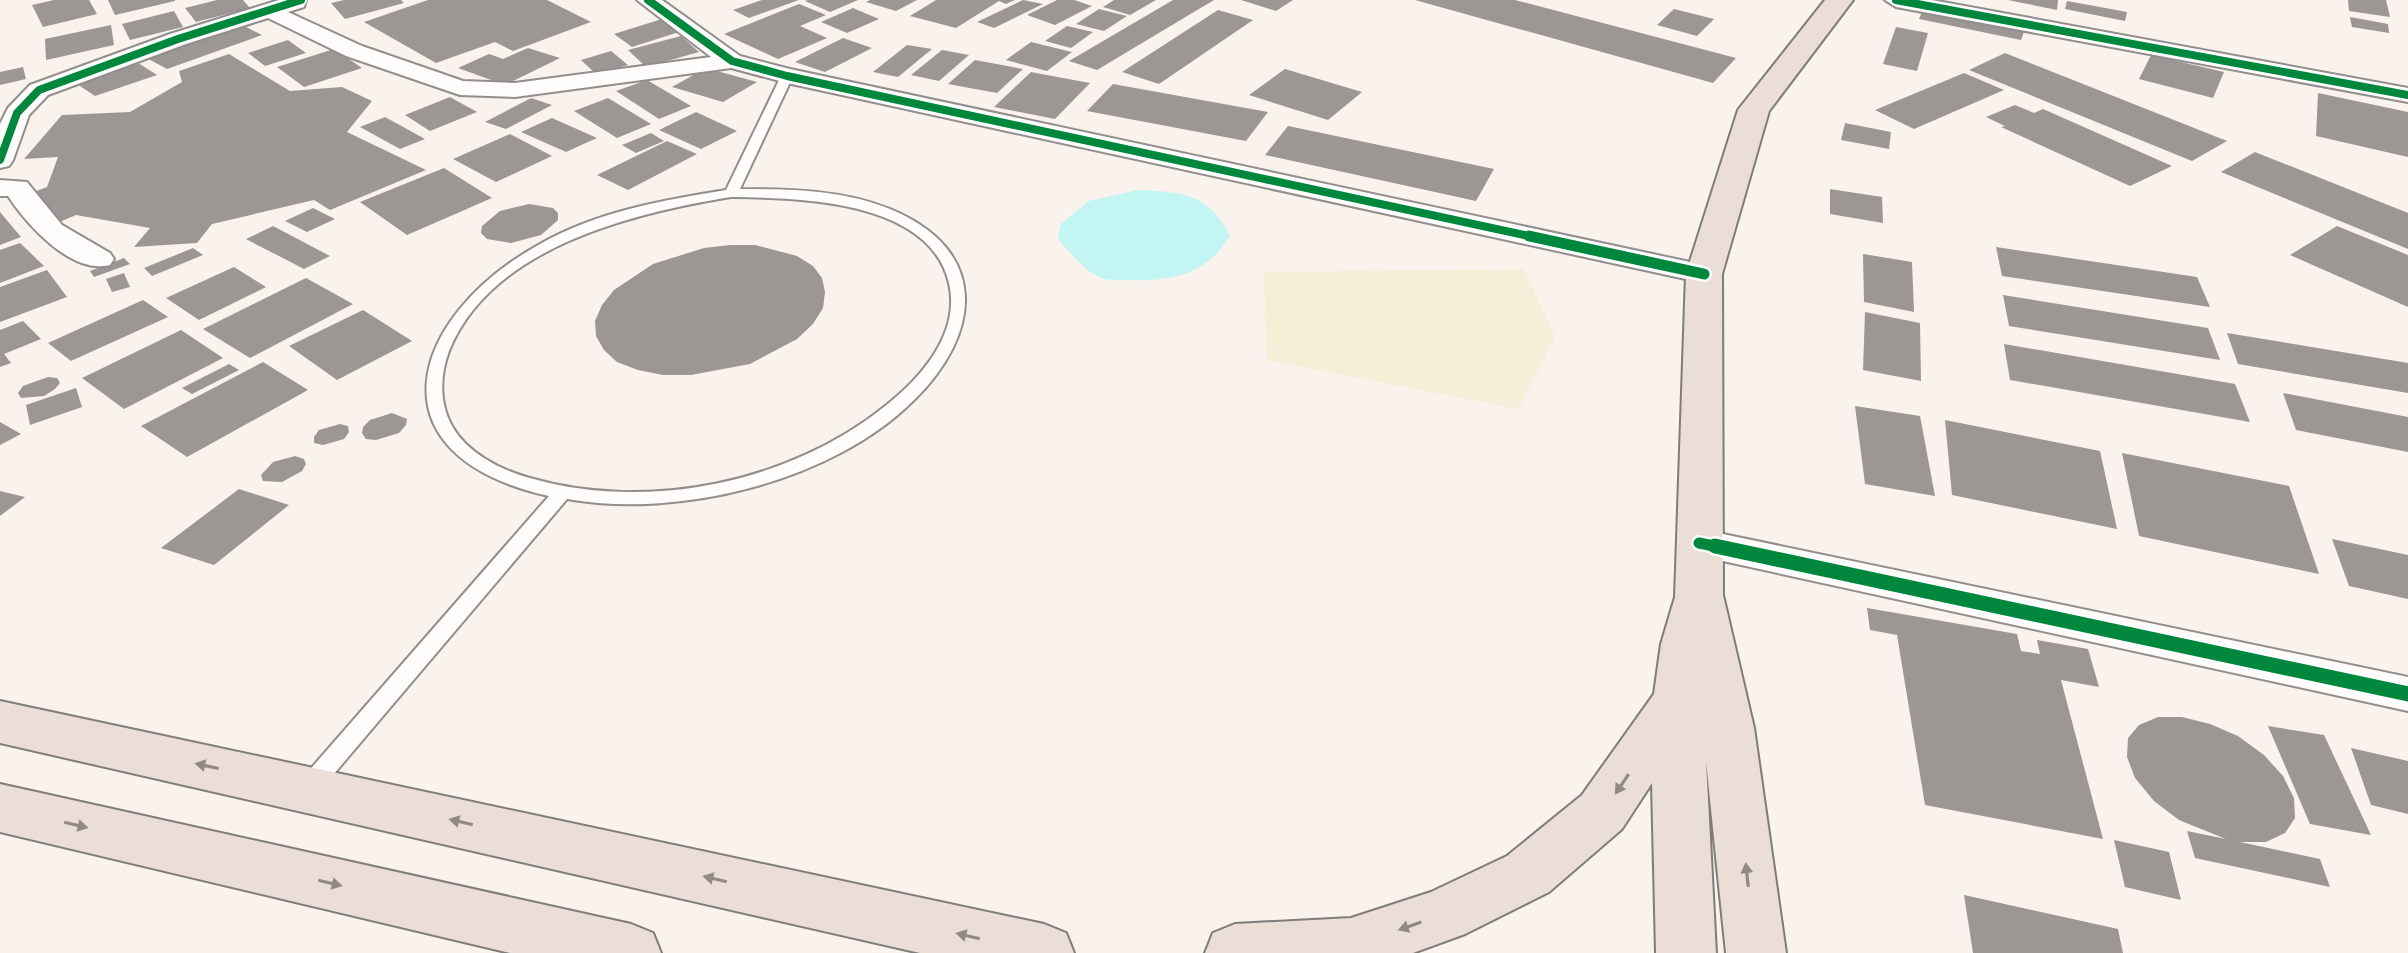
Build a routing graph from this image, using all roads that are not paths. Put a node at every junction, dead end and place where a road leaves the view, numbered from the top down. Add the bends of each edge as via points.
1 (301, 0) edge
2 (648, 0) edge
3 (1839, 0) edge
4 (1896, 0) edge
5 (273, 10) junction
6 (732, 61) junction
7 (787, 76) junction
8 (2408, 95) edge
9 (0, 160) edge
10 (0, 188) edge
11 (731, 193) junction
12 (99, 259) dead end
13 (1704, 274) junction
14 (562, 493) junction
15 (1699, 543) junction
16 (1699, 595) junction
17 (2408, 694) edge
18 (1681, 696) junction
19 (0, 722) edge
20 (308, 788) junction
21 (0, 808) edge
22 (631, 953) edge
23 (1044, 953) edge
24 (1235, 953) edge
25 (1686, 953) edge
26 (1756, 953) edge

1 - 5 street
2 - 6 street
3 - 13 main road via 1754,110
4 - 8 street
5 - 6 street via 354,51 460,88 515,90
5 - 9 street via 39,90 17,113
6 - 7 street
7 - 11 lane
7 - 13 street
10 - 12 street via 17,188 51,234
11 - 14 lane via 616,217 561,239 473,301 445,338 432,377 437,415 460,449 503,477
11 - 14 lane via 847,200 894,217 930,241 953,272 960,309 948,350 915,392 864,432 797,465 719,489 678,494 637,498
13 - 15 main road
14 - 20 lane
15 - 16 main road
15 - 17 street
16 - 18 main road via 1686,634
26 -> 16 main road via 1735,767
18 -> 24 main road via 1602,812 1528,874 1444,915 1351,946
18 - 25 main road via 1676,761 1688,901
20 -> 19 main road
23 -> 20 main road
21 -> 22 main road

